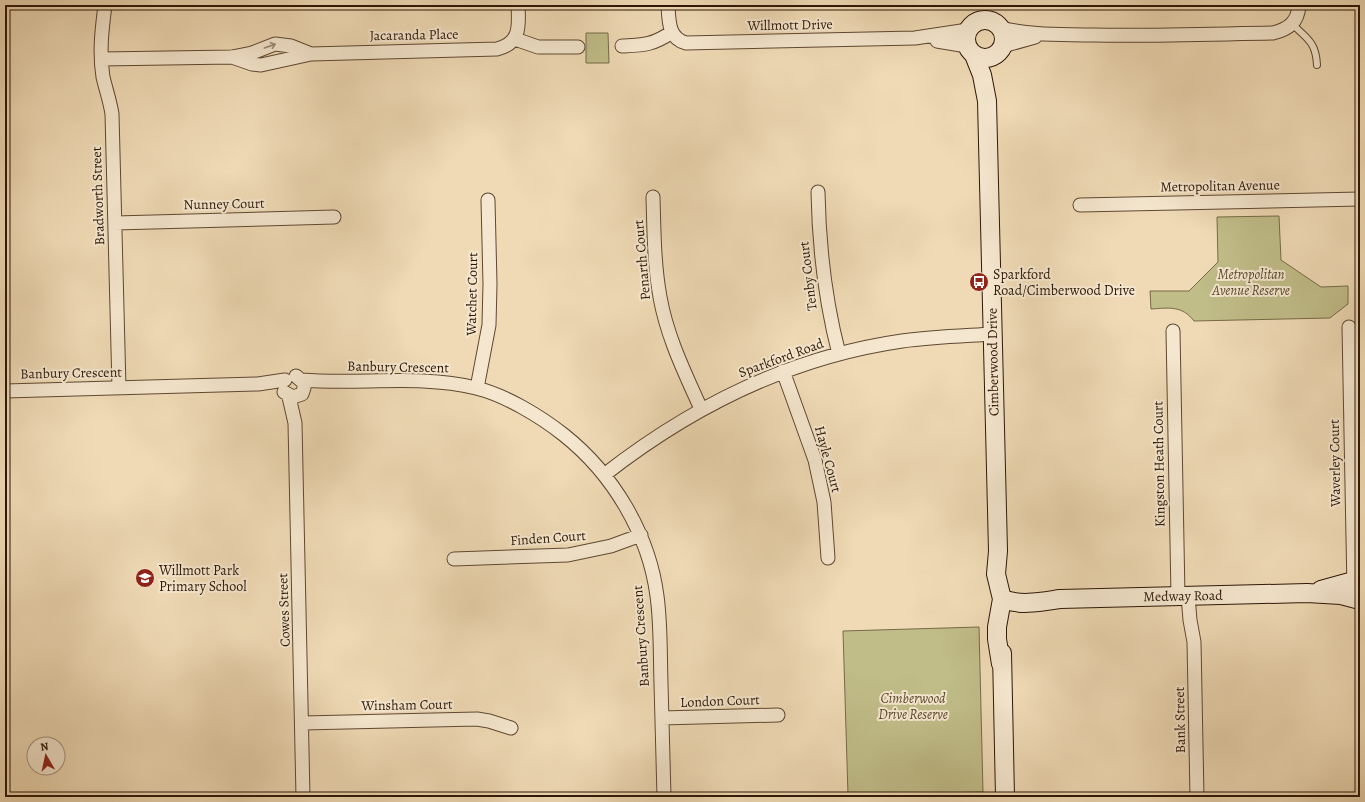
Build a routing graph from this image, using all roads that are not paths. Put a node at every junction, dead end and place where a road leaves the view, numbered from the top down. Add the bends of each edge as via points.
1 (106, 5) edge
2 (518, 5) edge
3 (668, 5) edge
4 (981, 5) edge
5 (1299, 5) edge
6 (1292, 24) junction
7 (981, 30) edge
8 (672, 32) junction
9 (1045, 35) junction
10 (515, 39) junction
11 (622, 46) dead end
12 (578, 47) dead end
13 (1000, 50) junction
14 (311, 54) junction
15 (232, 56) junction
16 (102, 59) junction
17 (1317, 65) dead end
18 (987, 101) junction
19 (818, 192) dead end
20 (653, 197) dead end
21 (1360, 199) edge
22 (488, 200) dead end
23 (1080, 205) dead end
24 (334, 217) dead end
25 (115, 222) junction
26 (1349, 327) dead end
27 (1172, 331) dead end
28 (993, 334) junction
29 (839, 354) junction
30 (783, 371) junction
31 (119, 388) junction
32 (294, 388) junction
33 (476, 388) junction
34 (5, 391) edge
35 (702, 409) junction
36 (604, 475) junction
37 (640, 535) junction
38 (828, 558) dead end
39 (454, 559) dead end
40 (1357, 591) edge
41 (1188, 596) junction
42 (1008, 599) junction
43 (778, 715) dead end
44 (662, 718) junction
45 (303, 723) junction
46 (511, 728) dead end
47 (304, 797) edge
48 (664, 797) edge
49 (1004, 797) edge
50 (1197, 797) edge

1 - 16 street, Bradworth Street via 102,24
2 - 10 street via 519,23
3 - 8 street via 668,21
4 - 7 street
5 - 6 street
6 - 9 street, Willmott Drive via 1273,33
6 - 17 lane via 1313,45
7 - 8 street, Willmott Drive via 915,38 696,44 681,42
7 - 9 street, Willmott Drive
7 - 13 street via 1003,34
7 - 13 street via 986,58
7 - 18 street, Cimberwood Drive via 982,75
8 - 11 street via 654,43
9 - 13 street, Willmott Drive
10 - 12 street via 538,47
10 - 14 street, Jacaranda Place via 496,49
13 - 18 street, Cimberwood Drive via 991,77
14 - 15 street, Jacaranda Place via 260,65
15 -> 14 street, Jacaranda Place via 252,53 275,44 291,46
15 - 16 street, Jacaranda Place
16 - 25 street, Bradworth Street via 112,114
18 - 28 street, Cimberwood Drive
19 - 29 street, Tenby Court via 822,275
20 - 35 street, Penarth Court via 655,258 661,299 674,345
21 - 23 street, Metropolitan Avenue
22 - 33 street, Watchet Court via 489,325 486,351
24 - 25 street, Nunney Court
25 - 31 street, Bradworth Street
26 - 40 street, Waverley Court
27 - 41 street, Kingston Heath Court
28 - 29 street, Sparkford Road via 901,341
28 - 42 street, Cimberwood Drive via 998,551 996,574
29 - 30 street, Sparkford Road
30 - 35 street, Sparkford Road
30 - 38 street, Hayle Court via 815,460 824,502
31 - 32 street, Banbury Crescent via 258,384
31 - 34 street, Banbury Crescent
32 - 33 street, Banbury Crescent via 331,382 418,381
32 - 45 street, Cowes Street
33 - 36 street, Banbury Crescent via 511,402 540,418 575,444
35 - 36 street, Sparkford Road via 638,449
36 - 37 street, Banbury Crescent via 626,506
37 - 39 street, Finden Court via 611,546 568,555
37 - 44 street, Banbury Crescent via 650,562 657,596
40 - 41 street, Medway Road
41 - 42 street, Medway Road via 1060,599 1026,604
41 - 50 street, Bank Street via 1194,642
42 - 49 street, Cimberwood Drive via 997,627 1001,664
43 - 44 street, London Court
44 - 48 street, Banbury Crescent
45 - 46 street, Winsham Court via 477,719
45 - 47 street, Cowes Street

